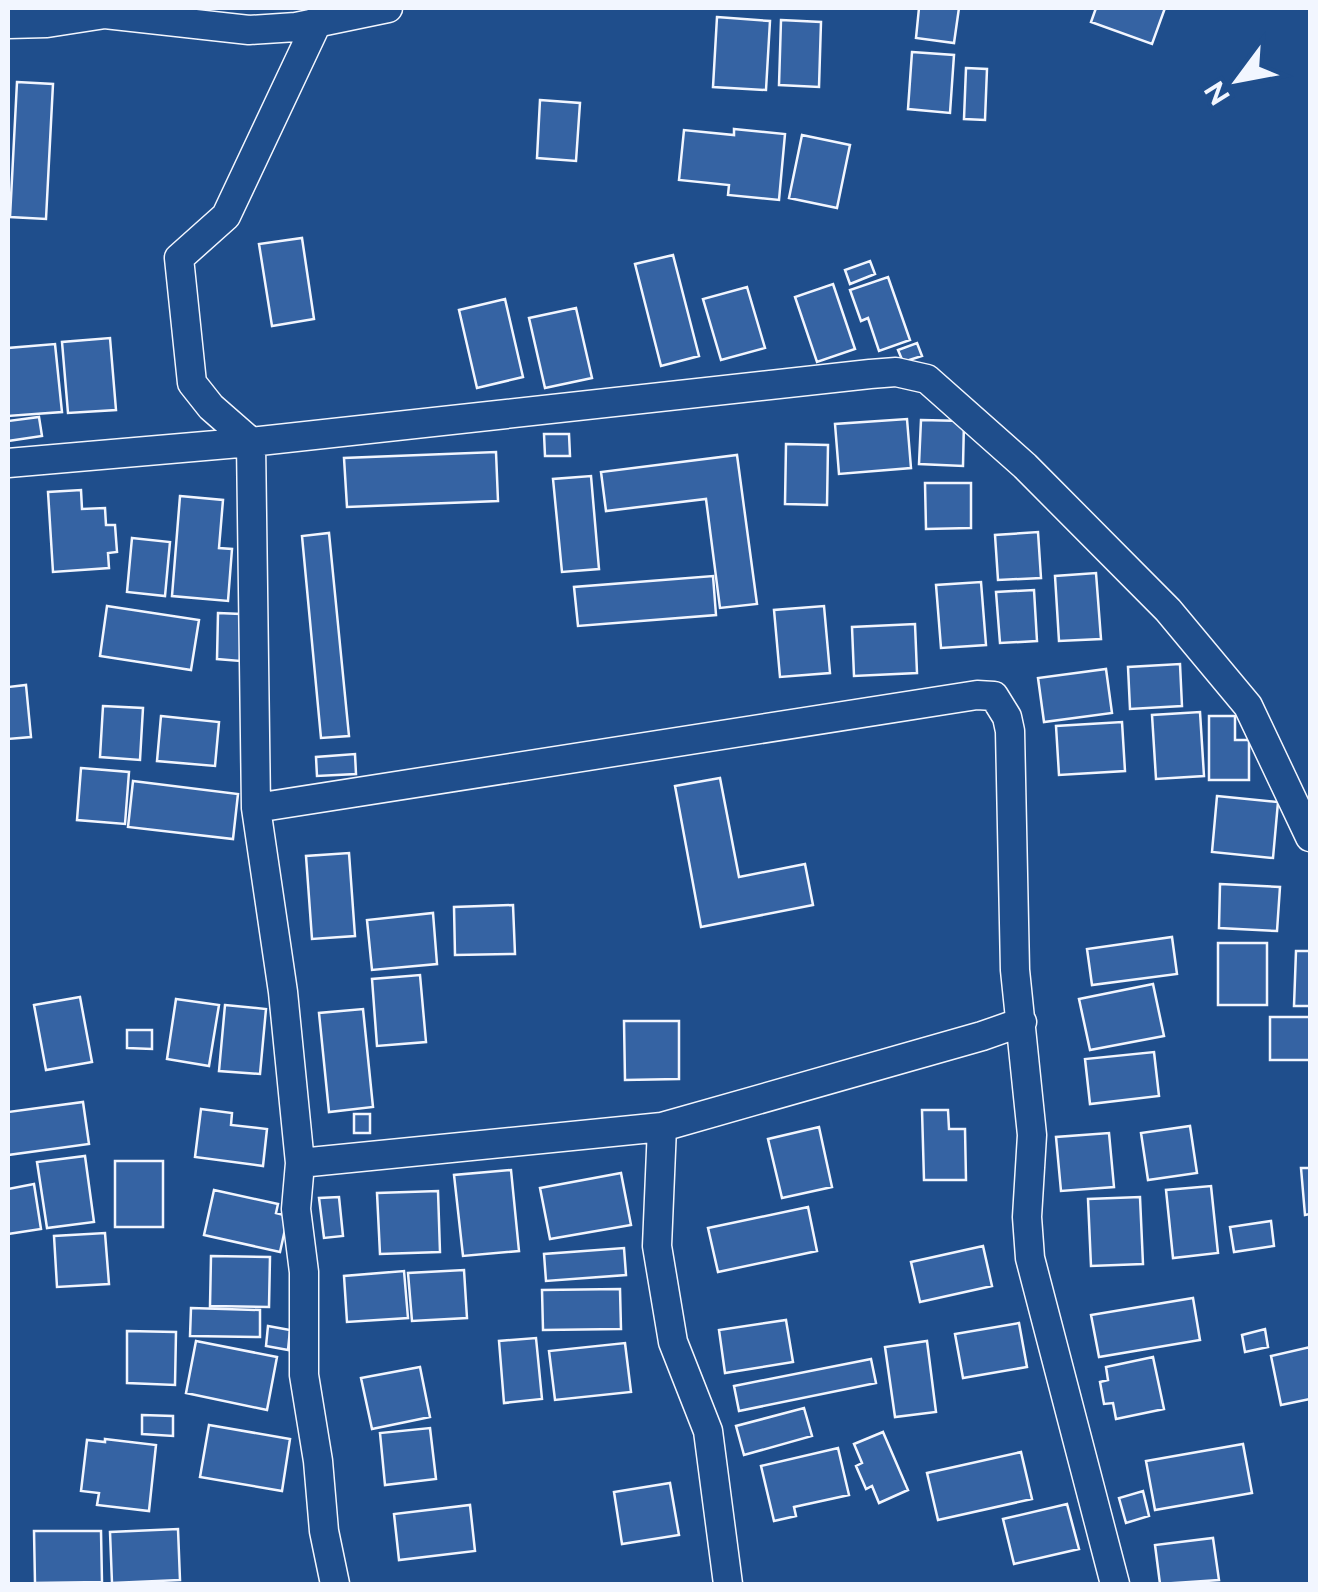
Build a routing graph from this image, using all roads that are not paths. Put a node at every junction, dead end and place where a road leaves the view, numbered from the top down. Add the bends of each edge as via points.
1 (388, 8) edge
2 (321, 15) edge
3 (8, 24) edge
4 (251, 442) junction
5 (8, 463) edge
6 (256, 808) junction
7 (1310, 838) edge
8 (1022, 1022) junction
9 (662, 1127) junction
10 (300, 1163) junction
11 (335, 1584) edge
12 (728, 1584) edge
13 (1115, 1584) edge

1 - 2 street
2 - 3 street via 249,30 104,14
2 - 4 street via 226,216 179,258 192,383
4 - 5 street
4 - 6 street
4 - 7 street via 870,374 928,379 1155,597 1248,706
6 - 8 street via 994,696 1010,732
6 - 10 street via 284,992
8 - 9 street
8 - 13 street via 1032,1134 1030,1258
9 - 10 street
9 - 12 street via 658,1246 673,1342 708,1431
10 - 11 street via 304,1374

